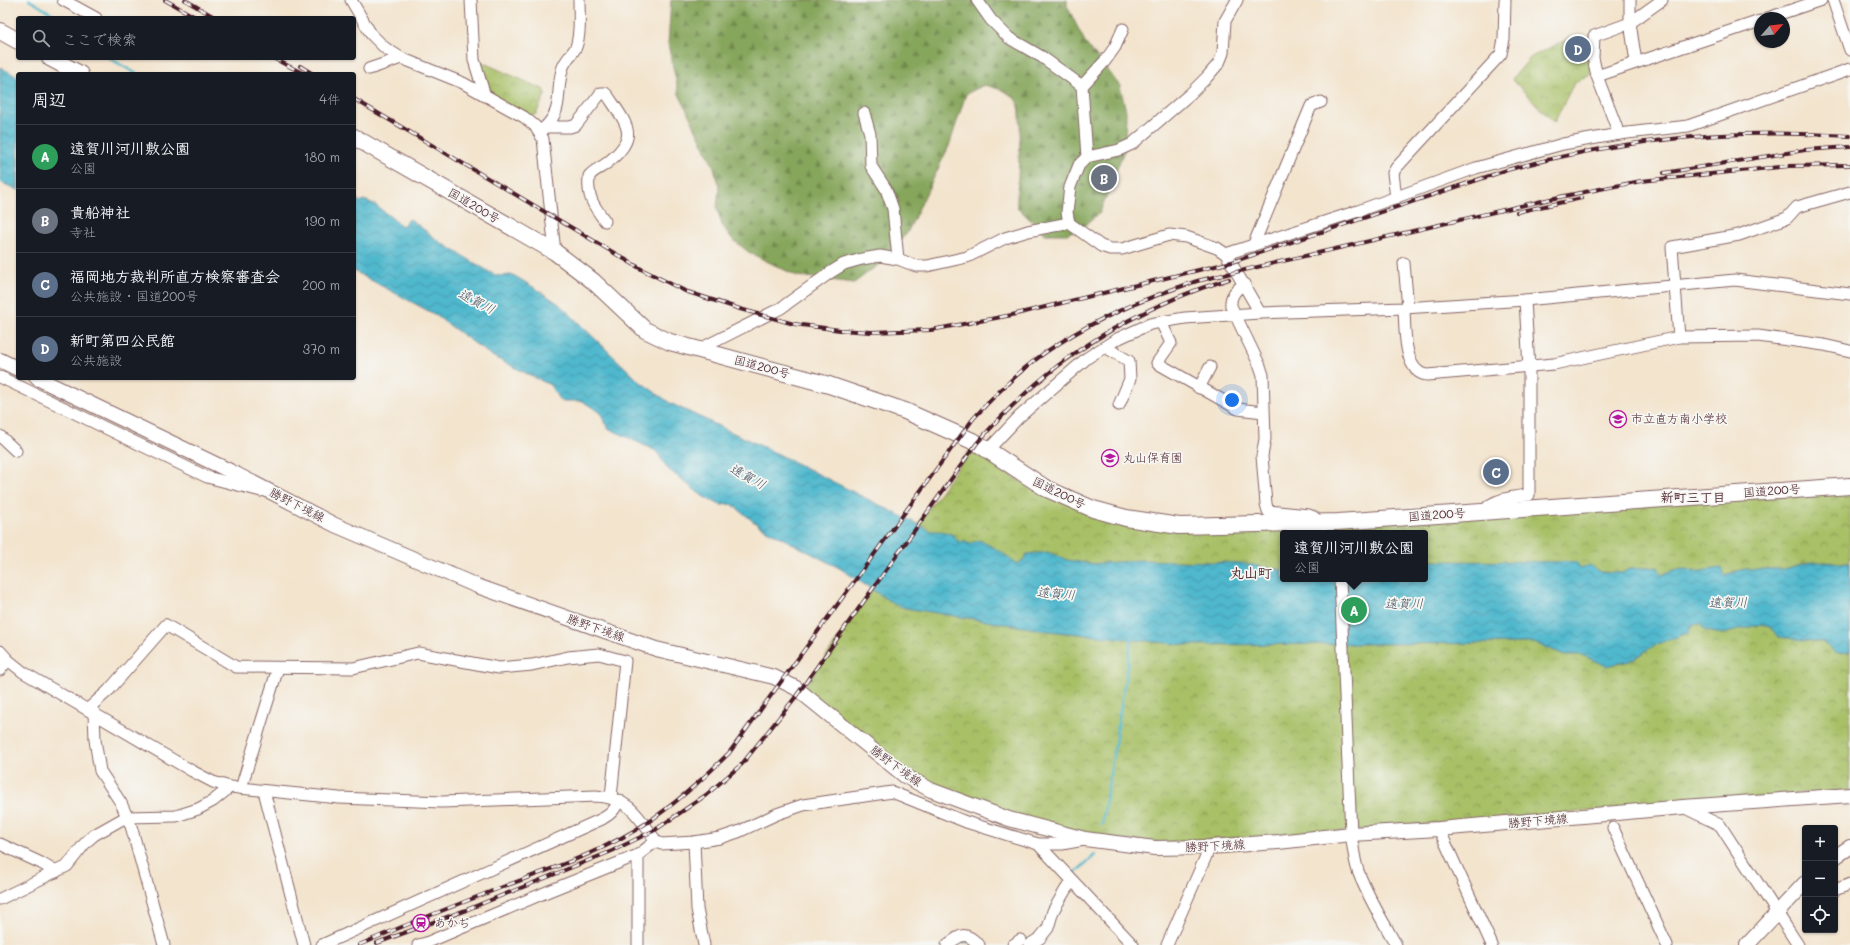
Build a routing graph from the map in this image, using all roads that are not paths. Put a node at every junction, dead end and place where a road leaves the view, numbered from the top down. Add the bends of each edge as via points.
1 (63, 0) edge
2 (351, 0) edge
3 (471, 0) edge
4 (580, 0) edge
5 (978, 0) edge
6 (1237, 0) edge
7 (1505, 0) edge
8 (1630, 0) edge
9 (1662, 0) edge
10 (1821, 0) edge
11 (1833, 0) edge
12 (1786, 12) edge
13 (92, 16) edge
14 (1754, 23) edge
15 (1630, 24) junction
16 (1123, 30) dead end
17 (0, 31) edge
18 (16, 40) edge
19 (1850, 50) edge
20 (401, 58) junction
21 (54, 60) edge
22 (1636, 62) junction
23 (369, 69) dead end
24 (1850, 69) edge
25 (76, 72) edge
26 (1597, 76) junction
27 (1082, 86) junction
28 (485, 96) junction
29 (1321, 102) dead end
30 (864, 113) dead end
31 (543, 130) junction
32 (1619, 134) junction
33 (356, 138) edge
34 (1087, 156) junction
35 (1850, 192) edge
36 (1396, 198) junction
37 (605, 221) dead end
38 (1069, 223) junction
39 (1253, 246) junction
40 (555, 252) junction
41 (1226, 254) junction
42 (898, 259) junction
43 (1404, 264) dead end
44 (1244, 284) junction
45 (1675, 286) junction
46 (1850, 294) edge
47 (1525, 300) junction
48 (1406, 308) junction
49 (1260, 313) junction
50 (1236, 314) junction
51 (1161, 322) junction
52 (1679, 337) junction
53 (1105, 347) junction
54 (698, 350) junction
55 (1850, 351) edge
56 (0, 360) edge
57 (1210, 367) dead end
58 (16, 368) edge
59 (1529, 368) junction
60 (0, 372) edge
61 (0, 377) edge
62 (16, 377) edge
63 (24, 380) edge
64 (42, 380) edge
65 (1199, 388) junction
66 (1119, 405) dead end
67 (1263, 412) junction
68 (0, 436) edge
69 (988, 450) junction
70 (16, 451) dead end
71 (1850, 486) edge
72 (269, 491) junction
73 (1484, 512) junction
74 (1316, 522) junction
75 (1338, 528) edge
76 (1340, 582) edge
77 (0, 652) edge
78 (8, 660) junction
79 (278, 668) junction
80 (0, 670) edge
81 (91, 711) junction
82 (230, 787) junction
83 (241, 788) junction
84 (264, 790) junction
85 (1850, 796) edge
86 (615, 799) junction
87 (1683, 807) junction
88 (126, 817) junction
89 (1613, 828) dead end
90 (1351, 829) junction
91 (1439, 829) junction
92 (1085, 839) junction
93 (656, 841) junction
94 (694, 842) junction
95 (0, 844) edge
96 (1038, 844) junction
97 (1210, 846) junction
98 (1850, 847) edge
99 (638, 855) junction
100 (1838, 855) edge
101 (56, 872) junction
102 (1070, 879) junction
103 (1850, 884) edge
104 (1802, 886) edge
105 (1838, 889) edge
106 (0, 899) edge
107 (1777, 912) junction
108 (1021, 943) edge
109 (164, 945) edge
110 (304, 945) edge
111 (322, 945) edge
112 (418, 945) edge
113 (638, 945) edge
114 (704, 945) edge
115 (947, 945) edge
116 (979, 945) edge
117 (1133, 945) edge
118 (1167, 945) edge
119 (1396, 945) edge
120 (1492, 945) edge
121 (1667, 945) edge
122 (1747, 945) edge
123 (1798, 945) edge

1 - 13 street
2 - 20 street via 371,34 385,48
3 - 28 street via 474,60
4 - 31 street via 576,47 562,70 557,110
5 - 27 street via 991,20 1009,38 1042,57
6 - 34 street via 1225,21 1220,62 1208,76 1132,144 1119,150
7 - 36 street via 1501,54 1396,168 1393,173
8 - 15 street
9 - 15 street
10 - 12 street
11 - 19 street
14 - 22 street
15 - 22 street
15 - 26 street via 1594,36 1593,58
16 - 27 street via 1105,61
17 - 18 highway
20 - 23 street
20 - 28 street via 463,83
21 - 25 highway
22 - 26 street
24 - 32 street via 1688,126
26 - 32 street
27 - 34 street
28 - 31 street
29 - 39 street via 1311,106
30 - 42 street via 870,134 871,166 886,189 894,209
31 - 37 street via 576,125 602,93 608,96 629,133 621,149 589,176 590,199
31 - 40 street
32 - 36 street via 1563,144 1476,168
33 - 40 highway, 国道200号
34 - 38 street via 1079,165 1070,187 1067,212
35 - 45 street via 1797,207 1783,220 1739,235 1672,247
36 - 39 street
38 - 41 street via 1101,246 1110,249 1122,249 1169,235 1186,237 1217,248
38 - 42 street via 1005,238 956,260 916,266
39 - 41 street
40 - 54 highway, 国道200号 via 593,281 645,330 670,342
41 - 44 street
42 - 54 street via 880,256 844,264 781,308
43 - 48 street
44 - 49 street
44 - 50 street via 1236,289 1231,301
45 - 46 street via 1735,280
45 - 47 street
45 - 52 street
47 - 48 street
47 - 59 street
48 - 49 street
48 - 59 street via 1407,349 1413,366 1421,375
49 - 50 street
50 - 51 street
50 - 67 street via 1263,375
51 - 53 street via 1150,324
51 - 65 street via 1171,343 1157,363
52 - 55 street via 1758,336
52 - 59 street
53 - 66 street via 1129,361 1130,379
53 - 69 street via 1060,380 1019,417
54 - 69 highway, 国道200号 via 829,385 905,412
56 - 58 main road
57 - 65 street
59 - 73 street via 1529,495 1489,504
60 - 62 street
61 - 72 street via 207,477 257,491
63 - 64 street
64 - 72 main road, 勝野下境線
65 - 67 street via 1238,409
67 - 74 street via 1265,439 1262,456 1268,511 1309,515 1314,517
68 - 70 street
69 - 74 highway, 国道200号 via 1048,489 1093,509 1126,518 1179,526
71 - 73 highway, 国道200号
72 - 92 main road, 勝野下境線 via 335,525 477,586 656,649 774,677 796,688 905,776 930,790 1009,819
73 - 75 highway, 国道200号
74 - 75 highway, 国道200号
76 - 90 street
77 - 78 street
78 - 80 street
78 - 81 street via 23,672
79 - 81 street via 236,667 166,625
79 - 83 street
79 - 86 street via 353,668 418,653 498,668 599,654 625,661
81 - 82 street via 199,775
81 - 88 street via 100,771 121,803
82 - 83 street
82 - 88 street via 198,810 176,816
83 - 84 street
84 - 86 street via 339,798 442,802 596,796
84 - 110 street
85 - 87 main road, 勝野下境線
86 - 93 street via 640,818
86 - 111 street via 616,808 602,819
87 - 91 main road, 勝野下境線
87 - 107 street via 1720,825
88 - 101 street via 94,835 67,866
88 - 109 street via 131,826
89 - 121 street
90 - 91 main road, 勝野下境線
90 - 97 main road, 勝野下境線 via 1278,842
90 - 119 street via 1358,871
91 - 120 street
92 - 96 street via 1062,844
92 - 97 main road, 勝野下境線 via 1155,848
93 - 94 street via 661,844
93 - 99 street
94 - 96 street via 738,832 776,814 803,805 892,792 973,824
94 - 114 street via 697,909
95 - 101 street
96 - 102 street
97 - 118 street
98 - 100 main road
99 - 112 street
99 - 113 street
101 - 106 street
102 - 108 street via 1053,911 1048,928 1040,938
102 - 117 street
103 - 105 street
104 - 107 main road
107 - 122 main road
107 - 123 street
115 - 116 street via 961,935

